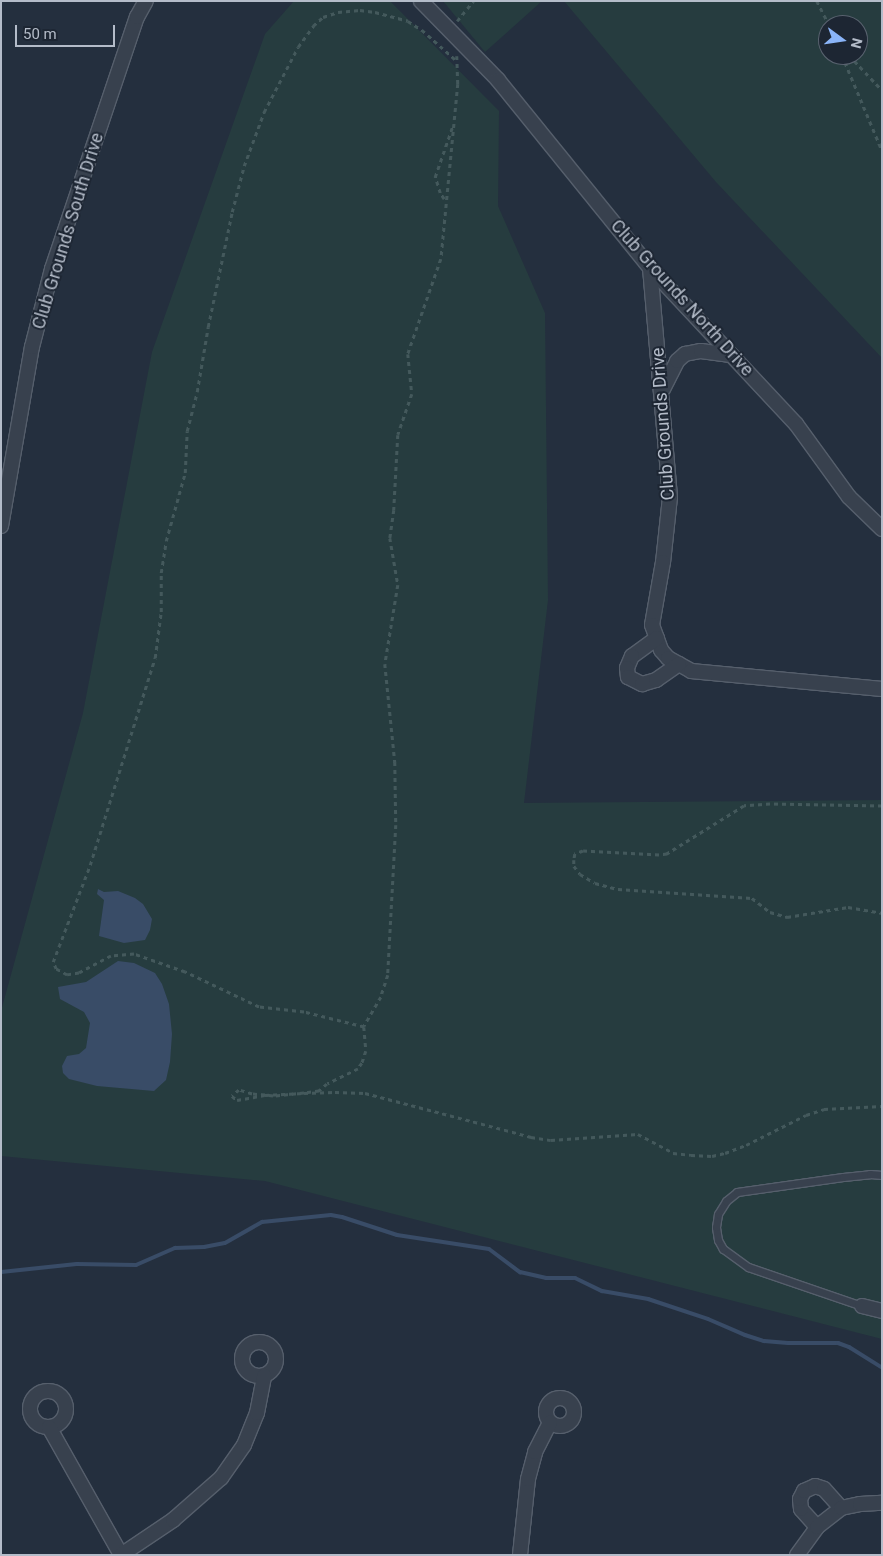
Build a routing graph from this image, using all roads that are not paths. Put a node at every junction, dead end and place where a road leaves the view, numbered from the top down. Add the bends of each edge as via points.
1 (146, 1) edge
2 (421, 1) edge
3 (650, 268) junction
4 (731, 355) junction
5 (662, 392) junction
6 (1, 526) edge
7 (882, 529) edge
8 (657, 638) junction
9 (679, 664) junction
10 (882, 688) edge
11 (882, 1175) edge
12 (862, 1306) joint
13 (882, 1311) edge
14 (264, 1376) dead end
15 (550, 1423) dead end
16 (48, 1428) dead end
17 (882, 1503) edge
18 (841, 1508) junction
19 (817, 1526) junction
20 (121, 1555) edge
21 (520, 1555) edge
22 (797, 1555) edge

1 - 6 street, Club Grounds South Drive via 137,17 52,269 32,346
2 - 3 street, Club Grounds North Drive via 498,80
3 - 4 street, Club Grounds North Drive
3 - 5 street, Club Grounds Drive
4 - 5 street via 701,351 685,354 672,368
4 - 7 street, Club Grounds North Drive via 796,424 849,497
5 - 8 street, Club Grounds Drive via 670,497 652,625
8 - 9 street, Club Grounds Drive via 664,655
8 - 9 street via 632,656 627,668 628,676 642,684 656,680
9 - 10 street, Club Grounds Drive via 691,671
11 - 12 lane via 843,1177 737,1192 718,1214 716,1227 723,1249 748,1267
12 - 13 street
14 - 20 street via 257,1413 244,1445 221,1478 173,1520
15 - 21 street via 535,1452 528,1479
16 - 20 street
17 - 18 street
18 - 19 street
18 - 19 street via 824,1489 815,1486 804,1491 800,1499 801,1509
19 - 22 street

